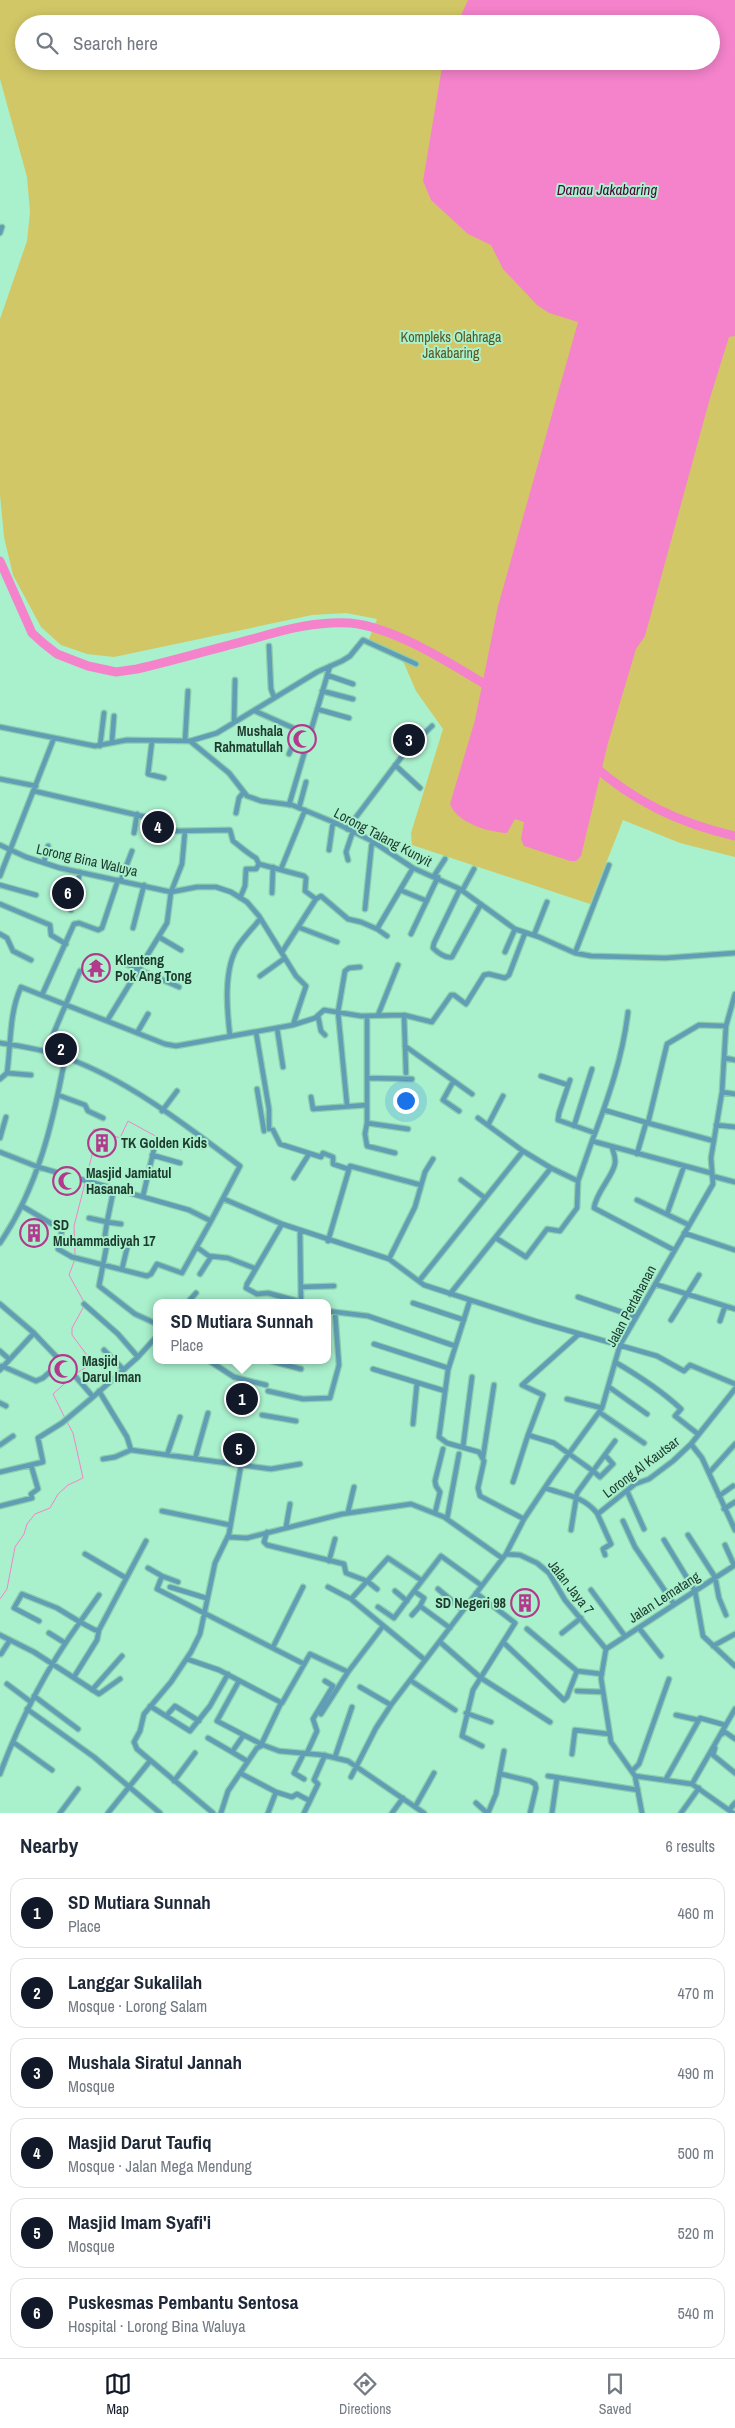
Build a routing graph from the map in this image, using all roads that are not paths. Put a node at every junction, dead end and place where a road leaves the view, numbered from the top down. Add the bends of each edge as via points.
1 (2, 227) dead end
2 (0, 233) edge
3 (269, 646) dead end
4 (416, 664) dead end
5 (330, 666) junction
6 (328, 675) junction
7 (235, 680) dead end
8 (353, 684) dead end
9 (188, 691) dead end
10 (322, 692) junction
11 (274, 696) junction
12 (353, 699) dead end
13 (317, 709) junction
14 (255, 711) junction
15 (104, 713) dead end
16 (114, 716) dead end
17 (349, 718) dead end
18 (234, 722) junction
19 (432, 726) dead end
20 (0, 727) edge
21 (298, 732) junction
22 (309, 736) junction
23 (54, 738) junction
24 (112, 741) junction
25 (188, 741) junction
26 (152, 742) junction
27 (100, 746) junction
28 (289, 754) dead end
29 (394, 765) junction
30 (164, 778) dead end
31 (0, 779) edge
32 (306, 782) dead end
33 (420, 788) dead end
34 (35, 789) junction
35 (243, 793) junction
36 (289, 805) junction
37 (299, 808) junction
38 (305, 810) junction
39 (236, 813) dead end
40 (137, 814) junction
41 (333, 822) junction
42 (347, 829) junction
43 (186, 831) junction
44 (353, 831) junction
45 (134, 833) dead end
46 (372, 841) junction
47 (0, 845) edge
48 (48, 846) dead end
49 (12, 849) junction
50 (328, 850) dead end
51 (132, 851) dead end
52 (445, 859) dead end
53 (348, 860) dead end
54 (44, 862) junction
55 (259, 864) junction
56 (609, 865) dead end
57 (273, 867) junction
58 (412, 868) junction
59 (474, 869) dead end
60 (281, 870) junction
61 (80, 872) junction
62 (0, 876) edge
63 (436, 877) junction
64 (120, 880) junction
65 (0, 885) edge
66 (144, 885) junction
67 (400, 890) junction
68 (461, 890) junction
69 (172, 892) junction
70 (272, 892) dead end
71 (36, 895) dead end
72 (240, 898) junction
73 (316, 899) junction
74 (427, 901) junction
75 (547, 902) dead end
76 (0, 904) edge
77 (481, 904) junction
78 (365, 909) dead end
79 (71, 910) dead end
80 (260, 919) junction
81 (298, 926) junction
82 (133, 928) dead end
83 (377, 929) junction
84 (515, 930) junction
85 (525, 932) junction
86 (0, 934) edge
87 (411, 934) dead end
88 (534, 935) junction
89 (387, 936) dead end
90 (159, 937) junction
91 (337, 942) dead end
92 (66, 944) junction
93 (180, 950) dead end
94 (282, 952) junction
95 (505, 952) dead end
96 (575, 953) junction
97 (735, 954) edge
98 (285, 958) junction
99 (31, 960) dead end
100 (119, 961) dead end
101 (398, 965) dead end
102 (360, 967) dead end
103 (139, 970) junction
104 (80, 971) dead end
105 (260, 976) dead end
106 (179, 987) dead end
107 (735, 994) edge
108 (42, 995) junction
109 (65, 1005) junction
110 (729, 1011) junction
111 (338, 1012) junction
112 (628, 1012) dead end
113 (735, 1012) edge
114 (148, 1014) dead end
115 (378, 1015) junction
116 (404, 1015) junction
117 (318, 1016) junction
118 (367, 1016) junction
119 (107, 1021) junction
120 (294, 1025) junction
121 (726, 1026) junction
122 (277, 1028) junction
123 (256, 1032) junction
124 (138, 1033) junction
125 (324, 1035) dead end
126 (230, 1036) junction
127 (0, 1043) edge
128 (10, 1044) junction
129 (404, 1046) junction
130 (46, 1051) junction
131 (65, 1058) junction
132 (725, 1058) junction
133 (735, 1060) edge
134 (283, 1066) dead end
135 (592, 1069) dead end
136 (7, 1073) junction
137 (406, 1073) dead end
138 (31, 1074) dead end
139 (541, 1076) dead end
140 (367, 1078) junction
141 (0, 1079) edge
142 (412, 1079) dead end
143 (454, 1082) junction
144 (257, 1089) dead end
145 (177, 1091) dead end
146 (722, 1092) junction
147 (472, 1094) dead end
148 (735, 1094) edge
149 (58, 1095) junction
150 (504, 1096) dead end
151 (310, 1097) dead end
152 (367, 1104) junction
153 (348, 1105) junction
154 (604, 1110) junction
155 (162, 1111) junction
156 (459, 1111) dead end
157 (6, 1117) dead end
158 (103, 1118) dead end
159 (478, 1118) dead end
160 (367, 1123) junction
161 (647, 1123) junction
162 (716, 1124) junction
163 (488, 1125) junction
164 (574, 1126) junction
165 (735, 1127) edge
166 (408, 1128) dead end
167 (269, 1130) junction
168 (595, 1133) junction
169 (0, 1138) edge
170 (714, 1140) junction
171 (592, 1141) junction
172 (612, 1147) junction
173 (154, 1149) dead end
174 (523, 1151) junction
175 (0, 1152) edge
176 (395, 1153) dead end
177 (309, 1154) junction
178 (637, 1154) junction
179 (152, 1155) junction
180 (433, 1159) dead end
181 (180, 1163) dead end
182 (684, 1166) junction
183 (38, 1167) junction
184 (551, 1168) junction
185 (348, 1169) junction
186 (712, 1174) junction
187 (294, 1178) dead end
188 (461, 1180) dead end
189 (578, 1181) junction
190 (735, 1182) edge
191 (421, 1185) junction
192 (114, 1188) junction
193 (143, 1196) junction
194 (485, 1198) junction
195 (224, 1199) junction
196 (637, 1200) dead end
197 (22, 1206) junction
198 (667, 1214) junction
199 (89, 1218) dead end
200 (212, 1221) junction
201 (107, 1222) junction
202 (121, 1224) dead end
203 (282, 1224) junction
204 (689, 1225) junction
205 (300, 1231) junction
206 (684, 1233) junction
207 (496, 1238) junction
208 (129, 1240) dead end
209 (328, 1241) junction
210 (0, 1243) edge
211 (198, 1248) junction
212 (674, 1250) junction
213 (735, 1250) edge
214 (211, 1257) junction
215 (389, 1259) junction
216 (103, 1264) junction
217 (122, 1268) junction
218 (254, 1268) junction
219 (200, 1274) dead end
220 (699, 1275) dead end
221 (419, 1281) junction
222 (655, 1284) junction
223 (300, 1286) junction
224 (334, 1286) dead end
225 (196, 1293) dead end
226 (450, 1294) junction
227 (687, 1295) junction
228 (578, 1297) dead end
229 (191, 1299) edge
230 (290, 1299) edge
231 (301, 1299) edge
232 (470, 1300) junction
233 (413, 1303) dead end
234 (0, 1304) edge
235 (84, 1304) dead end
236 (725, 1306) junction
237 (735, 1309) edge
238 (331, 1312) edge
239 (335, 1312) junction
240 (636, 1317) junction
241 (464, 1320) junction
242 (671, 1320) dead end
243 (720, 1321) dead end
244 (153, 1322) edge
245 (34, 1333) junction
246 (580, 1334) junction
247 (153, 1340) edge
248 (374, 1344) dead end
249 (620, 1345) junction
250 (456, 1346) junction
251 (104, 1350) dead end
252 (0, 1351) edge
253 (138, 1357) junction
254 (9, 1359) junction
255 (61, 1362) junction
256 (615, 1362) junction
257 (214, 1364) edge
258 (283, 1364) edge
259 (1, 1368) edge
260 (448, 1368) junction
261 (302, 1369) dead end
262 (373, 1369) dead end
263 (124, 1370) junction
264 (472, 1377) dead end
265 (417, 1382) junction
266 (735, 1384) edge
267 (266, 1385) dead end
268 (494, 1386) dead end
269 (609, 1387) junction
270 (100, 1391) junction
271 (445, 1391) junction
272 (268, 1392) dead end
273 (734, 1392) edge
274 (93, 1397) junction
275 (567, 1399) dead end
276 (0, 1403) edge
277 (6, 1406) dead end
278 (600, 1410) junction
279 (208, 1413) dead end
280 (647, 1414) dead end
281 (262, 1415) dead end
282 (180, 1417) dead end
283 (296, 1421) dead end
284 (413, 1424) dead end
285 (698, 1434) junction
286 (528, 1435) junction
287 (13, 1436) dead end
288 (614, 1442) dead end
289 (644, 1443) dead end
290 (691, 1444) junction
291 (735, 1444) edge
292 (0, 1445) edge
293 (463, 1447) junction
294 (131, 1449) junction
295 (443, 1449) dead end
296 (460, 1454) dead end
297 (570, 1454) junction
298 (167, 1455) junction
299 (606, 1455) junction
300 (483, 1457) junction
301 (103, 1459) dead end
302 (195, 1459) junction
303 (300, 1464) dead end
304 (31, 1465) junction
305 (241, 1465) junction
306 (593, 1471) junction
307 (0, 1472) edge
308 (709, 1473) junction
309 (513, 1482) dead end
310 (733, 1486) dead end
311 (354, 1487) dead end
312 (545, 1488) junction
313 (627, 1491) junction
314 (718, 1496) junction
315 (576, 1498) junction
316 (735, 1502) edge
317 (290, 1504) dead end
318 (0, 1506) edge
319 (724, 1509) junction
320 (162, 1511) dead end
321 (348, 1512) junction
322 (435, 1512) junction
323 (597, 1513) junction
324 (447, 1519) junction
325 (524, 1519) junction
326 (623, 1522) dead end
327 (230, 1525) junction
328 (286, 1527) junction
329 (644, 1529) dead end
330 (571, 1530) dead end
331 (735, 1530) edge
332 (267, 1532) junction
333 (688, 1535) dead end
334 (228, 1537) junction
335 (335, 1539) dead end
336 (664, 1540) dead end
337 (146, 1541) dead end
338 (726, 1545) dead end
339 (85, 1554) dead end
340 (506, 1554) junction
341 (605, 1555) dead end
342 (502, 1558) junction
343 (329, 1560) junction
344 (734, 1565) edge
345 (148, 1568) dead end
346 (162, 1576) junction
347 (715, 1577) junction
348 (126, 1578) junction
349 (421, 1580) junction
350 (367, 1581) junction
351 (178, 1582) dead end
352 (482, 1586) junction
353 (170, 1587) dead end
354 (303, 1587) dead end
355 (328, 1587) dead end
356 (377, 1589) dead end
357 (438, 1589) dead end
358 (591, 1590) dead end
359 (395, 1591) dead end
360 (414, 1591) junction
361 (695, 1591) junction
362 (476, 1593) junction
363 (99, 1595) dead end
364 (206, 1598) junction
365 (351, 1598) junction
366 (407, 1601) junction
367 (674, 1604) junction
368 (420, 1606) junction
369 (378, 1607) dead end
370 (464, 1610) junction
371 (203, 1613) junction
372 (412, 1615) dead end
373 (726, 1615) dead end
374 (581, 1618) junction
375 (39, 1621) dead end
376 (80, 1622) junction
377 (383, 1626) junction
378 (450, 1628) junction
379 (639, 1628) junction
380 (528, 1629) dead end
381 (100, 1630) junction
382 (49, 1632) dead end
383 (562, 1634) dead end
384 (735, 1634) edge
385 (0, 1635) edge
386 (625, 1636) junction
387 (10, 1640) junction
388 (440, 1642) junction
389 (503, 1642) junction
390 (65, 1643) junction
391 (713, 1646) junction
392 (274, 1647) junction
393 (606, 1649) junction
394 (1, 1654) dead end
395 (122, 1656) dead end
396 (661, 1656) dead end
397 (187, 1659) junction
398 (425, 1660) junction
399 (52, 1664) junction
400 (304, 1664) junction
401 (735, 1666) edge
402 (577, 1671) junction
403 (348, 1672) junction
404 (228, 1674) junction
405 (602, 1674) junction
406 (74, 1677) junction
407 (120, 1678) dead end
408 (481, 1678) junction
409 (669, 1679) dead end
410 (410, 1680) junction
411 (239, 1681) junction
412 (325, 1681) dead end
413 (7, 1684) dead end
414 (360, 1687) dead end
415 (92, 1690) junction
416 (577, 1690) dead end
417 (603, 1692) junction
418 (34, 1696) junction
419 (31, 1702) junction
420 (281, 1703) junction
421 (391, 1705) junction
422 (150, 1706) junction
423 (352, 1707) dead end
424 (27, 1709) junction
425 (455, 1710) dead end
426 (735, 1710) edge
427 (466, 1713) junction
428 (321, 1714) dead end
429 (676, 1714) dead end
430 (166, 1716) junction
431 (698, 1720) junction
432 (199, 1721) junction
433 (491, 1722) dead end
434 (550, 1722) dead end
435 (725, 1726) junction
436 (78, 1729) dead end
437 (609, 1734) junction
438 (243, 1736) junction
439 (208, 1738) dead end
440 (735, 1739) edge
441 (13, 1742) junction
442 (262, 1745) junction
443 (482, 1746) dead end
444 (504, 1751) dead end
445 (232, 1752) junction
446 (194, 1753) dead end
447 (305, 1753) junction
448 (572, 1754) dead end
449 (325, 1755) junction
450 (335, 1757) junction
451 (150, 1760) junction
452 (247, 1761) junction
453 (2, 1762) edge
454 (357, 1766) junction
455 (52, 1770) dead end
456 (240, 1773) junction
457 (634, 1773) junction
458 (735, 1773) edge
459 (0, 1774) edge
460 (434, 1774) dead end
461 (501, 1774) junction
462 (548, 1776) dead end
463 (351, 1777) dead end
464 (557, 1778) junction
465 (304, 1779) dead end
466 (666, 1779) junction
467 (174, 1781) junction
468 (692, 1784) junction
469 (129, 1787) junction
470 (698, 1788) junction
471 (78, 1789) dead end
472 (638, 1790) junction
473 (276, 1792) junction
474 (403, 1798) junction
475 (310, 1801) junction
476 (476, 1803) dead end
477 (735, 1803) edge
478 (415, 1806) junction
479 (732, 1812) edge
480 (60, 1813) edge
481 (108, 1813) edge
482 (160, 1813) edge
483 (213, 1813) edge
484 (221, 1813) edge
485 (268, 1813) edge
486 (304, 1813) edge
487 (392, 1813) edge
488 (424, 1813) edge
489 (488, 1813) edge
490 (530, 1813) edge
491 (552, 1813) edge
492 (642, 1813) edge
493 (681, 1813) edge

1 - 2 street
3 - 11 street
4 - 5 street via 367,640 358,644 350,656
5 - 6 street
5 - 11 street
6 - 8 street
6 - 10 street
7 - 18 street
9 - 25 street
10 - 12 street
10 - 13 street
11 - 14 street
13 - 17 street
13 - 22 street
14 - 18 street
14 - 21 street
15 - 27 street
16 - 24 street
18 - 25 street via 217,732
19 - 29 street
20 - 23 street
21 - 22 street
21 - 28 street
22 - 36 street
23 - 27 street
23 - 34 street
24 - 26 street
24 - 27 street
25 - 26 street
25 - 35 street via 229,773
26 - 30 street via 148,774
29 - 33 street
29 - 42 street
31 - 34 street
32 - 37 street
34 - 40 street
34 - 49 street
35 - 36 street, Lorong Talang Kunyit via 256,800
35 - 39 street
36 - 37 street, Lorong Talang Kunyit
37 - 38 street, Lorong Talang Kunyit
38 - 41 street, Lorong Talang Kunyit
38 - 60 street
40 - 43 street via 175,831
40 - 45 street
41 - 42 street, Lorong Talang Kunyit
41 - 50 street
42 - 44 street, Lorong Talang Kunyit
43 - 55 street via 230,830 233,841 256,858
43 - 69 street via 182,864
44 - 46 street, Lorong Talang Kunyit
44 - 53 street via 346,852
46 - 58 street, Lorong Talang Kunyit
46 - 78 street
47 - 49 street, Lorong Bina Waluya
48 - 54 street
49 - 54 street, Lorong Bina Waluya
49 - 62 street
51 - 64 street
52 - 63 street
54 - 61 street, Lorong Bina Waluya
55 - 57 street
55 - 72 street via 256,869 246,869
56 - 96 street
57 - 60 street
57 - 70 street
58 - 63 street, Lorong Talang Kunyit
58 - 67 street
59 - 68 street
60 - 73 street via 305,877 305,891
61 - 64 street, Lorong Bina Waluya
61 - 79 street
63 - 68 street, Lorong Talang Kunyit
63 - 74 street
64 - 66 street, Lorong Bina Waluya
64 - 92 street via 102,928 98,930 75,923
65 - 71 street
66 - 69 street, Lorong Bina Waluya
66 - 82 street
67 - 74 street
67 - 83 street
68 - 77 street, Lorong Talang Kunyit
68 - 77 street via 434,949 451,957
69 - 72 street via 216,887
69 - 90 street via 168,920
72 - 80 street
73 - 81 street
73 - 83 street via 322,897 348,919
74 - 87 street
75 - 88 street
76 - 92 street via 50,925 51,935
77 - 84 street, Lorong Talang Kunyit
80 - 94 street
80 - 126 street via 238,946 233,958 226,1006
81 - 91 street
81 - 94 street
83 - 89 street
84 - 85 street
84 - 95 street
85 - 88 street
85 - 116 street via 505,978 484,975 466,1004 451,995 432,1022
86 - 99 street via 7,938 13,951
88 - 96 street
90 - 93 street
90 - 103 street
92 - 108 street
94 - 98 street
96 - 97 street via 665,958
98 - 105 street
98 - 120 street via 306,986
100 - 103 street
101 - 115 street
102 - 111 street via 345,971
103 - 106 street
103 - 119 street
104 - 109 street
107 - 110 street, Jalan Pertahanan
108 - 109 street
108 - 128 street via 21,987
109 - 119 street
109 - 130 street
110 - 113 street
110 - 121 street, Jalan Pertahanan
111 - 117 street via 324,1010
111 - 118 street
111 - 153 street
112 - 154 street via 625,1037
114 - 124 street
115 - 116 street
115 - 118 street
116 - 129 street
117 - 120 street
117 - 125 street
118 - 140 street
119 - 124 street
120 - 122 street
121 - 132 street, Jalan Pertahanan
121 - 161 street via 699,1025 667,1044
122 - 123 street
122 - 134 street
123 - 126 street
123 - 167 street
124 - 126 street via 176,1046
127 - 128 street
128 - 130 street
128 - 136 street
129 - 137 street
129 - 143 street
130 - 131 street
131 - 149 street
131 - 155 street via 98,1071
132 - 133 street
132 - 146 street, Jalan Pertahanan
135 - 164 street
136 - 138 street
136 - 141 street
139 - 164 street via 569,1083 558,1118
140 - 142 street
140 - 152 street
143 - 147 street
143 - 156 street via 443,1100
144 - 167 street
145 - 155 street
146 - 148 street
146 - 162 street, Jalan Pertahanan
149 - 158 street via 84,1105 88,1111
149 - 183 street
150 - 163 street
151 - 153 street via 313,1109
152 - 153 street
152 - 160 street
154 - 161 street
154 - 168 street
155 - 195 street via 240,1166
157 - 169 street
159 - 163 street
160 - 166 street
160 - 176 street via 367,1146
161 - 170 street
161 - 178 street
162 - 165 street
162 - 170 street, Jalan Pertahanan
163 - 174 street
164 - 168 street
167 - 177 street via 280,1144
168 - 171 street
170 - 186 street, Jalan Pertahanan
171 - 172 street
171 - 189 street
172 - 178 street
172 - 212 street via 616,1162 594,1208
173 - 179 street
174 - 184 street
174 - 194 street
175 - 183 street
177 - 185 street via 320,1158 323,1153 333,1156 333,1164
177 - 187 street
178 - 182 street
179 - 181 street
179 - 193 street
180 - 191 street via 426,1168
182 - 186 street
182 - 198 street
183 - 192 street
183 - 197 street
184 - 189 street
184 - 207 street
185 - 191 street via 352,1166
185 - 209 street
186 - 190 street
186 - 204 street, Jalan Pertahanan via 713,1184
188 - 194 street
189 - 207 street via 578,1207 559,1232 547,1229 527,1256 522,1256
191 - 215 street via 415,1208
192 - 193 street
192 - 201 street
193 - 200 street via 189,1210
194 - 221 street
195 - 200 street
195 - 203 street
196 - 198 street
197 - 210 street
197 - 216 street via 62,1230 58,1249
198 - 204 street
199 - 201 street
200 - 211 street
201 - 202 street
201 - 216 street
203 - 205 street
203 - 218 street
204 - 206 street, Jalan Pertahanan
205 - 209 street
205 - 223 street
206 - 212 street, Jalan Pertahanan
206 - 213 street
207 - 226 street
208 - 217 street
209 - 215 street
211 - 214 street
211 - 217 street via 182,1273 157,1264 148,1276
212 - 222 street, Jalan Pertahanan
214 - 218 street via 228,1258
214 - 219 street
215 - 221 street
216 - 217 street
216 - 244 street via 99,1286 136,1314
218 - 230 street via 247,1288 257,1294 266,1292
220 - 227 street
221 - 226 street
222 - 227 street
222 - 240 street, Jalan Pertahanan
223 - 224 street
223 - 231 street
225 - 229 street
226 - 232 street
227 - 236 street
227 - 242 street
228 - 240 street
232 - 241 street
232 - 246 street
233 - 241 street
234 - 245 street
235 - 253 street
236 - 237 street
236 - 243 street
238 - 239 street
239 - 250 street via 365,1316
239 - 272 street via 339,1365 330,1398 303,1399
240 - 249 street, Jalan Pertahanan
241 - 250 street
245 - 254 street
245 - 255 street
246 - 249 street
246 - 286 street via 522,1385 543,1395
247 - 253 street
248 - 260 street
249 - 256 street, Jalan Pertahanan
249 - 266 street via 657,1356 684,1371 690,1365
250 - 260 street
251 - 263 street
252 - 254 street
253 - 263 street
254 - 259 street
255 - 259 street via 36,1381
255 - 274 street
256 - 269 street, Jalan Pertahanan
256 - 285 street via 669,1398 681,1409 675,1416
257 - 267 street via 234,1377
258 - 261 street
260 - 271 street
262 - 265 street
263 - 270 street
264 - 293 street
265 - 271 street
265 - 284 street
268 - 300 street
269 - 278 street, Jalan Pertahanan
269 - 280 street
270 - 274 street
270 - 294 street
271 - 293 street via 439,1437 441,1441
273 - 285 street, Lorong Al Kautsar
274 - 304 street via 38,1438 44,1460
275 - 278 street
276 - 277 street
278 - 289 street
278 - 297 street, Jalan Pertahanan
279 - 302 street
281 - 283 street
282 - 298 street
285 - 290 street, Lorong Al Kautsar
286 - 297 street via 554,1443
286 - 309 street
287 - 292 street
288 - 299 street
290 - 308 street
290 - 313 street, Lorong Al Kautsar via 649,1479
291 - 308 street
293 - 300 street via 479,1452
294 - 298 street
294 - 301 street
295 - 322 street via 435,1481 440,1492
296 - 324 street
297 - 306 street
297 - 312 street, Jalan Pertahanan
298 - 302 street
299 - 306 street
299 - 306 street via 613,1464 600,1477
300 - 325 street via 478,1488 480,1496
302 - 305 street
303 - 305 street via 268,1469
304 - 307 street
304 - 318 street via 38,1489 31,1494 32,1498
305 - 327 street
306 - 315 street via 578,1490
308 - 314 street
310 - 314 street
311 - 321 street
312 - 315 street, Lorong Al Kautsar
312 - 325 street, Jalan Pertahanan
313 - 323 street, Lorong Al Kautsar
313 - 329 street
314 - 319 street
315 - 323 street, Lorong Al Kautsar via 589,1503
315 - 330 street
316 - 319 street
317 - 328 street
319 - 331 street
320 - 327 street
321 - 322 street via 411,1504
321 - 328 street
322 - 324 street
323 - 341 street via 611,1544 603,1549
324 - 342 street
325 - 340 street, Jalan Pertahanan
326 - 367 street
327 - 334 street
328 - 332 street
332 - 334 street via 246,1538
332 - 343 street via 264,1542 267,1545
333 - 347 street
334 - 364 street via 215,1563
335 - 343 street
336 - 361 street
337 - 348 street
338 - 344 street
339 - 348 street
340 - 342 street, Jalan Pertahanan
340 - 374 street, Jalan Jaya 7 via 520,1555 549,1573 565,1600
342 - 352 street, Jalan Pertahanan
343 - 350 street via 345,1565 346,1573
344 - 347 street, Jalan Lematang
345 - 346 street
346 - 351 street
346 - 371 street via 156,1589
347 - 361 street, Jalan Lematang
347 - 373 street
348 - 381 street
349 - 350 street via 388,1558
349 - 352 street via 442,1556
349 - 360 street
350 - 356 street
350 - 365 street
352 - 362 street, Jalan Pertahanan
353 - 364 street
354 - 392 street
355 - 365 street
357 - 370 street
358 - 386 street
359 - 366 street
360 - 366 street
360 - 368 street via 424,1598
361 - 367 street, Jalan Lematang
361 - 391 street via 703,1636
362 - 370 street, Jalan Pertahanan
362 - 389 street via 515,1622
363 - 376 street
364 - 371 street
365 - 377 street
366 - 369 street via 393,1618
367 - 379 street, Jalan Lematang
368 - 372 street
368 - 378 street
370 - 378 street, Jalan Pertahanan
371 - 392 street
371 - 397 street via 200,1634
374 - 383 street
374 - 393 street, Jalan Jaya 7
375 - 376 street via 14,1608 22,1594
376 - 381 street
376 - 390 street
377 - 398 street
377 - 403 street
378 - 388 street, Jalan Pertahanan
379 - 386 street, Jalan Lematang
379 - 396 street
380 - 402 street
381 - 406 street
382 - 390 street
384 - 391 street
385 - 387 street
386 - 393 street, Jalan Lematang
387 - 394 street
387 - 399 street
388 - 398 street, Jalan Pertahanan
388 - 408 street
389 - 402 street via 564,1700
389 - 408 street
390 - 399 street
391 - 401 street
392 - 400 street
393 - 405 street
395 - 415 street
397 - 404 street
397 - 422 street
398 - 410 street, Jalan Pertahanan
399 - 406 street
399 - 418 street
400 - 403 street via 312,1654
400 - 420 street
402 - 405 street
403 - 428 street
404 - 411 street
404 - 432 street
405 - 417 street
406 - 415 street
407 - 415 street via 100,1694
408 - 427 street via 473,1690
408 - 434 street
409 - 457 street
410 - 421 street, Jalan Pertahanan
410 - 425 street
411 - 420 street
411 - 438 street via 217,1720
412 - 447 street via 333,1686 313,1719 317,1732
413 - 419 street
414 - 421 street
416 - 417 street
417 - 437 street
418 - 419 street
418 - 436 street
419 - 424 street
420 - 442 street
421 - 454 street, Jalan Pertahanan
422 - 430 street
422 - 451 street via 142,1717 134,1745
423 - 450 street
424 - 441 street
424 - 469 street via 71,1739
426 - 435 street
427 - 433 street
427 - 443 street via 462,1736
429 - 431 street
430 - 432 street via 188,1731
430 - 432 street via 175,1706
431 - 435 street via 702,1718
431 - 466 street
435 - 468 street
437 - 448 street via 575,1730
437 - 457 street via 620,1758
438 - 442 street
438 - 445 street
439 - 445 street
440 - 458 street via 724,1732 712,1754
441 - 453 street
441 - 455 street
442 - 447 street via 279,1751
442 - 452 street
444 - 461 street
445 - 452 street
446 - 467 street
447 - 449 street
447 - 465 street via 294,1773
449 - 450 street
449 - 475 street via 314,1780 318,1784
450 - 454 street
451 - 467 street
451 - 469 street
452 - 456 street
453 - 459 street
454 - 463 street, Jalan Pertahanan
454 - 474 street
456 - 473 street
456 - 484 street via 228,1791
457 - 466 street
457 - 472 street
460 - 478 street
461 - 489 street
461 - 490 street via 535,1784
462 - 464 street
464 - 472 street
464 - 491 street
466 - 468 street
467 - 483 street
468 - 470 street
469 - 481 street
469 - 482 street
470 - 479 street
470 - 493 street
471 - 480 street
472 - 492 street
473 - 475 street via 292,1797 297,1794
473 - 485 street
474 - 478 street
474 - 487 street
475 - 486 street
476 - 489 street
477 - 479 street
478 - 488 street

